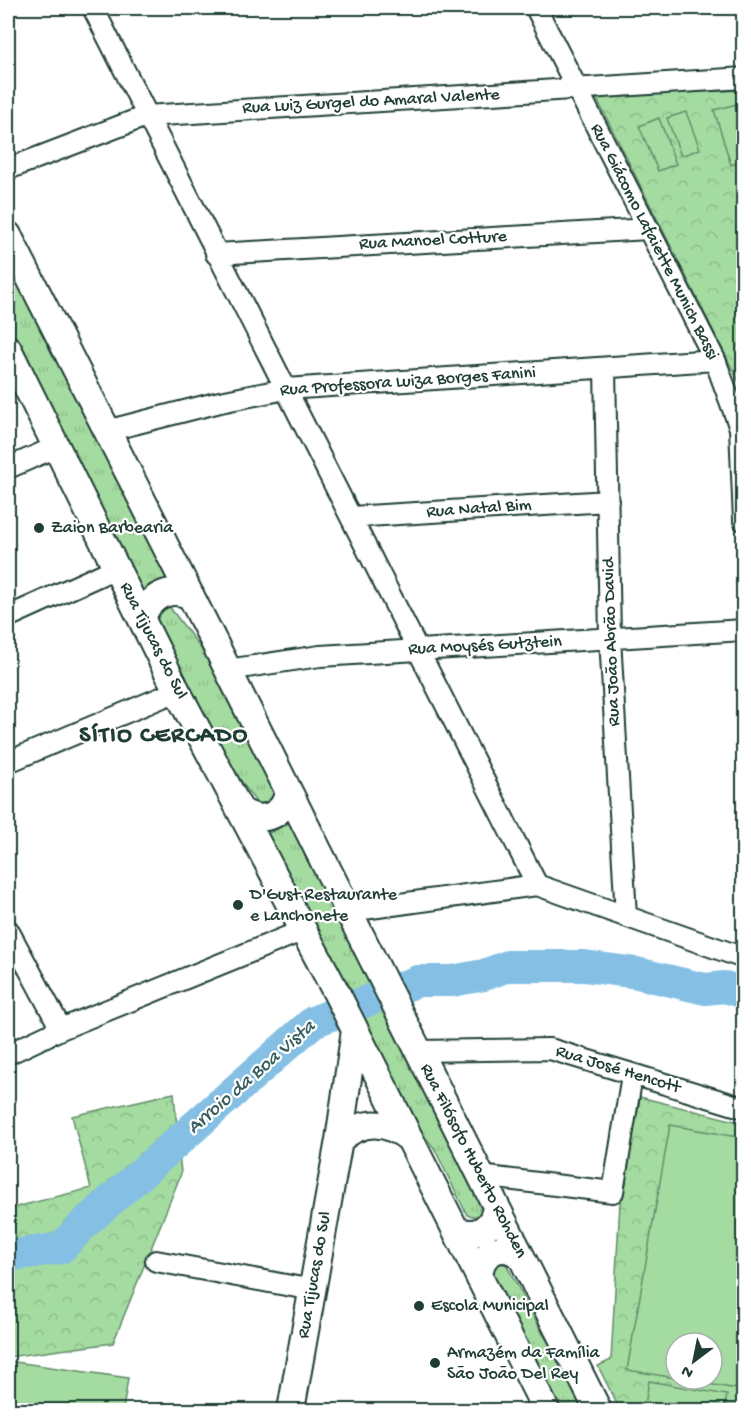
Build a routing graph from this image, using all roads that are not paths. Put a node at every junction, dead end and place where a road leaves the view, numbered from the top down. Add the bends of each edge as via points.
1 (93, 8) edge
2 (536, 8) edge
3 (744, 78) edge
4 (577, 90) junction
5 (146, 116) junction
6 (8, 169) edge
7 (649, 229) junction
8 (8, 235) edge
9 (216, 254) junction
10 (8, 349) edge
11 (715, 360) junction
12 (605, 368) junction
13 (286, 389) junction
14 (106, 431) junction
15 (56, 447) junction
16 (8, 468) edge
17 (608, 501) junction
18 (351, 517) junction
19 (744, 521) edge
20 (116, 568) junction
21 (191, 596) junction
22 (12, 615) dead end
23 (142, 619) junction
24 (744, 630) edge
25 (610, 638) junction
26 (418, 650) junction
27 (227, 670) junction
28 (177, 690) junction
29 (8, 762) edge
30 (288, 791) junction
31 (240, 810) junction
32 (537, 885) junction
33 (349, 911) junction
34 (626, 916) junction
35 (8, 930) edge
36 (304, 930) junction
37 (744, 958) edge
38 (354, 1028) junction
39 (61, 1029) junction
40 (417, 1051) junction
41 (8, 1054) edge
42 (632, 1075) junction
43 (744, 1108) edge
44 (410, 1138) junction
45 (339, 1140) junction
46 (480, 1176) junction
47 (496, 1207) junction
48 (456, 1230) junction
49 (522, 1258) junction
50 (156, 1261) dead end
51 (480, 1279) junction
52 (313, 1290) junction
53 (291, 1410) edge
54 (546, 1410) edge
55 (598, 1410) edge

1 - 5 street
2 - 4 street, Rua Giácomo Lafaiette Munich Bassi
3 - 4 street, Rua Luiz Gurgel do Amaral Valente
4 - 5 street, Rua Luiz Gurgel do Amaral Valente
4 - 7 street, Rua Giácomo Lafaiette Munich Bassi
5 - 6 street, Rua Luiz Gurgel do Amaral Valente
5 - 9 street
7 - 9 street, Rua Manoel Cotture
7 - 11 street, Rua Giácomo Lafaiette Munich Bassi
8 - 14 main road
9 - 13 street
10 - 15 main road, Rua Tijucas do Sul
11 - 12 street, Rua Professora Luiza Borges Fanini
11 - 19 street, Rua Giácomo Lafaiette Munich Bassi via 740,428
12 - 13 street, Rua Professora Luiza Borges Fanini
12 - 17 street, Rua João Abrão David
13 - 14 street, Rua Professora Luiza Borges Fanini
13 - 18 street
14 - 21 main road
15 - 16 street
15 - 20 main road, Rua Tijucas do Sul
17 - 18 street, Rua Natal Bim
17 - 25 street, Rua João Abrão David
18 - 26 street
20 - 22 street
20 - 23 main road, Rua Tijucas do Sul
21 - 23 main road via 175,591 159,595 148,605
21 - 27 main road
23 - 28 main road, Rua Tijucas do Sul
24 - 25 street, Rua Moysés Gutztein
25 - 26 street, Rua Moysés Gutztein
25 - 34 street, Rua João Abrão David
26 - 27 street, Rua Moysés Gutztein via 320,656
26 - 32 street
27 - 30 main road
28 - 29 street
28 - 31 main road, Rua Tijucas do Sul
30 - 31 main road via 284,805 273,815 256,818
30 - 33 main road
31 - 36 main road, Rua Tijucas do Sul
32 - 33 street
32 - 34 street
33 - 40 main road, Rua Filósofo Huberto Rohden
34 - 37 street
35 - 39 street
36 - 38 main road, Rua Tijucas do Sul
36 - 39 street
38 - 44 main road
38 - 45 main road, Rua Tijucas do Sul
39 - 41 street
40 - 42 street, Rua José Hencott via 550,1048
40 - 46 main road, Rua Filósofo Huberto Rohden
42 - 43 street, Rua José Hencott
42 - 46 street via 613,1192
44 - 45 main road via 389,1126 366,1124
44 - 48 main road
45 - 52 main road, Rua Tijucas do Sul
46 - 47 main road, Rua Filósofo Huberto Rohden
47 - 48 main road via 492,1221 482,1230 469,1234
47 - 49 main road, Rua Filósofo Huberto Rohden
48 - 51 main road
49 - 51 main road via 510,1250 496,1250 484,1258
49 - 55 main road, Rua Filósofo Huberto Rohden
50 - 52 street
51 - 54 main road
52 - 53 main road, Rua Tijucas do Sul

